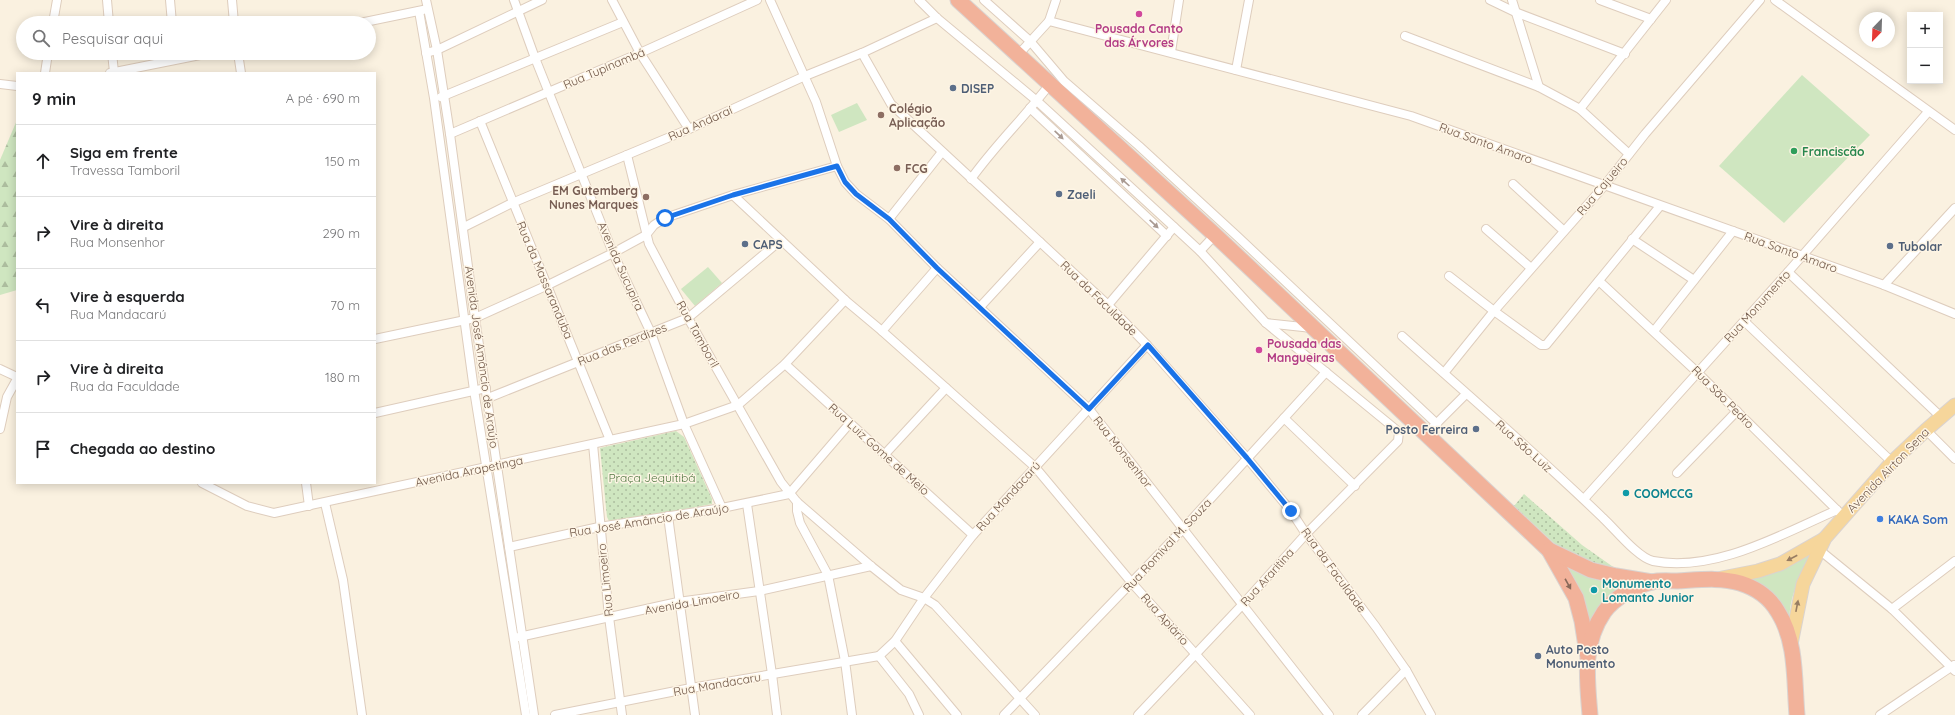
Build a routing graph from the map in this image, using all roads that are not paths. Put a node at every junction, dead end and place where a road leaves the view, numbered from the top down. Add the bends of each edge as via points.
1 (57, 0) edge
2 (106, 0) edge
3 (170, 0) edge
4 (232, 0) edge
5 (426, 0) edge
6 (514, 0) edge
7 (542, 0) edge
8 (612, 0) edge
9 (757, 0) edge
10 (770, 0) edge
11 (918, 0) edge
12 (958, 0) edge
13 (984, 0) edge
14 (1056, 0) edge
15 (1179, 0) edge
16 (1249, 0) edge
17 (1490, 0) edge
18 (1512, 0) edge
19 (1600, 0) edge
20 (1666, 0) edge
21 (1760, 0) edge
22 (1774, 0) edge
23 (428, 9) junction
24 (419, 11) junction
25 (519, 11) junction
26 (1515, 12) junction
27 (55, 16) edge
28 (108, 16) edge
29 (171, 16) edge
30 (233, 16) edge
31 (937, 18) junction
32 (1651, 19) junction
33 (376, 20) edge
34 (1049, 21) junction
35 (623, 22) junction
36 (1405, 36) dead end
37 (1030, 41) junction
38 (437, 50) junction
39 (1170, 52) junction
40 (426, 53) junction
41 (640, 53) junction
42 (862, 53) junction
43 (1625, 54) junction
44 (1018, 55) junction
45 (535, 58) junction
46 (47, 60) edge
47 (112, 60) edge
48 (163, 60) edge
49 (239, 60) edge
50 (1236, 70) junction
51 (45, 72) edge
52 (112, 72) edge
53 (116, 72) edge
54 (241, 72) edge
55 (805, 76) junction
56 (0, 84) edge
57 (1050, 84) junction
58 (16, 86) edge
59 (1539, 87) junction
60 (548, 91) junction
61 (444, 96) junction
62 (434, 98) junction
63 (1037, 102) junction
64 (1030, 108) junction
65 (1580, 110) junction
66 (1928, 112) junction
67 (480, 121) junction
68 (689, 129) junction
69 (1955, 130) edge
70 (450, 134) junction
71 (942, 152) junction
72 (1629, 154) junction
73 (627, 155) junction
74 (837, 166) junction
75 (582, 173) junction
76 (971, 179) junction
77 (1513, 184) dead end
78 (1604, 186) junction
79 (733, 195) junction
80 (512, 203) junction
81 (1660, 206) junction
82 (1955, 208) edge
83 (889, 219) junction
84 (464, 227) junction
85 (1174, 227) junction
86 (1486, 229) dead end
87 (1564, 231) junction
88 (1733, 231) junction
89 (646, 235) junction
90 (1215, 235) junction
91 (1166, 236) junction
92 (1632, 239) junction
93 (781, 240) junction
94 (465, 242) junction
95 (1040, 242) junction
96 (454, 244) junction
97 (1200, 251) junction
98 (613, 253) junction
99 (1801, 256) junction
100 (937, 268) junction
101 (1531, 268) junction
102 (1788, 272) junction
103 (1449, 276) dead end
104 (1694, 280) junction
105 (1599, 281) junction
106 (548, 285) junction
107 (1884, 285) junction
108 (844, 300) junction
109 (1108, 305) junction
110 (980, 307) junction
111 (1494, 311) junction
112 (1955, 314) edge
113 (475, 318) junction
114 (688, 318) junction
115 (464, 321) junction
116 (1744, 321) junction
117 (1266, 323) junction
118 (1313, 328) junction
119 (882, 331) junction
120 (1654, 331) junction
121 (651, 333) junction
122 (1402, 336) dead end
123 (376, 339) edge
124 (1148, 345) junction
125 (579, 362) junction
126 (785, 364) junction
127 (0, 369) edge
128 (1326, 372) junction
129 (1697, 372) junction
130 (1444, 373) junction
131 (16, 377) edge
132 (16, 380) edge
133 (486, 388) junction
134 (946, 388) junction
135 (474, 390) junction
136 (1466, 394) junction
137 (488, 398) junction
138 (1955, 405) edge
139 (738, 406) junction
140 (1089, 409) junction
141 (1737, 411) junction
142 (376, 414) edge
143 (1941, 417) junction
144 (1284, 418) junction
145 (850, 423) junction
146 (684, 424) junction
147 (0, 429) edge
148 (1431, 429) junction
149 (1926, 430) junction
150 (610, 440) junction
151 (593, 444) junction
152 (885, 454) junction
153 (1247, 458) junction
154 (1955, 459) edge
155 (1892, 462) junction
156 (498, 464) junction
157 (487, 466) junction
158 (1035, 467) junction
159 (1677, 473) dead end
160 (204, 484) edge
161 (306, 484) edge
162 (1355, 486) junction
163 (789, 494) junction
164 (1584, 499) junction
165 (797, 502) junction
166 (325, 503) junction
167 (747, 504) junction
168 (309, 506) junction
169 (722, 508) junction
170 (1840, 513) junction
171 (668, 516) junction
172 (599, 526) junction
173 (1183, 529) junction
174 (1306, 534) junction
175 (973, 535) junction
176 (1819, 544) junction
177 (509, 547) junction
178 (1549, 550) junction
179 (1645, 558) joint
180 (1955, 561) edge
181 (871, 566) junction
182 (828, 575) junction
183 (1716, 579) junction
184 (1652, 582) junction
185 (1132, 583) junction
186 (759, 591) junction
187 (924, 598) junction
188 (678, 602) junction
189 (1243, 604) junction
190 (1892, 609) junction
191 (609, 617) junction
192 (522, 637) junction
193 (513, 639) junction
194 (895, 641) junction
195 (1792, 644) junction
196 (1196, 653) junction
197 (1587, 653) junction
198 (879, 656) junction
199 (845, 661) junction
200 (1954, 668) edge
201 (1406, 670) junction
202 (772, 674) junction
203 (691, 688) junction
204 (1020, 698) junction
205 (620, 703) junction
206 (362, 715) edge
207 (526, 715) edge
208 (534, 715) edge
209 (555, 715) edge
210 (622, 715) edge
211 (695, 715) edge
212 (777, 715) edge
213 (852, 715) edge
214 (919, 715) edge
215 (958, 715) edge
216 (1004, 715) edge
217 (1035, 715) edge
218 (1138, 715) edge
219 (1250, 715) edge
220 (1329, 715) edge
221 (1362, 715) edge
222 (1431, 715) edge
223 (1590, 715) edge
224 (1797, 715) edge
225 (1880, 715) edge

1 - 27 street
2 - 28 street
3 - 29 street
4 - 30 street
5 - 23 street, Avenida José Amâncio de Araújo
6 - 25 street, Avenida Sucupira
7 - 25 street
8 - 35 street
9 - 41 street, Rua Tupinambá
10 - 55 street, Rua Monsenhor
11 - 31 street
12 - 44 highway
13 - 37 street
14 - 34 street
15 - 39 street
16 - 50 street
17 - 26 street
18 - 26 street
19 - 32 street
20 - 32 street
21 - 72 street, Rua Cajueiro
22 - 66 street
23 - 24 street
23 - 38 street, Avenida José Amâncio de Araújo
24 - 33 street
24 - 40 street
25 - 38 street
25 - 45 street, Avenida Sucupira
26 - 43 street
26 - 59 street
31 - 42 street, Rua Andaraí
31 - 63 street
32 - 43 street
34 - 37 street
34 - 39 street, Rua Santo Amaro
35 - 41 street
35 - 45 street
36 - 59 street
37 - 44 street
37 - 148 street via 1064,81 1238,236
38 - 40 street
38 - 61 street, Avenida José Amâncio de Araújo
39 - 50 street, Rua Santo Amaro
40 - 62 street
41 - 60 street, Rua Tupinambá
41 - 68 street
42 - 55 street, Rua Andaraí
42 - 71 street, Rua da Faculdade via 891,104
43 - 65 street
44 - 57 highway
45 - 60 street, Avenida Sucupira
45 - 61 street
46 - 51 street
47 - 52 street
48 - 53 street
49 - 54 street
50 - 78 street, Rua Santo Amaro via 1411,116
55 - 68 street, Rua Andaraí
55 - 74 street, Rua Monsenhor
56 - 58 street
57 - 63 street
57 - 90 highway
59 - 65 street
60 - 67 street, Rua Tupinambá
60 - 75 street, Avenida Sucupira
61 - 62 street
61 - 70 street, Avenida José Amâncio de Araújo
62 - 96 street
63 - 64 street
85 -> 63 street
64 - 76 street via 990,153
64 -> 91 street
65 - 72 street
66 - 69 street
66 - 99 street, Rua Monumento
67 - 70 street, Rua Tupinambá
67 - 80 street, Rua da Massaranduba
68 - 73 street, Rua Andaraí
70 - 84 street, Avenida José Amâncio de Araújo
71 - 76 street, Rua da Faculdade
71 - 83 street
72 - 78 street, Rua Cajueiro
73 - 75 street, Rua Andaraí
73 - 89 street, Rua Tamboril
74 - 79 street
74 - 83 street, Rua Monsenhor via 845,182 856,194
75 - 80 street, Rua Andaraí
75 - 98 street, Avenida Sucupira
76 - 95 street, Rua da Faculdade
77 - 87 street
78 - 81 street, Rua Santo Amaro
78 - 87 street, Rua Cajueiro
79 - 89 street via 665,218 654,225
79 - 93 street, Rua Apiário
80 - 84 street, Rua Andaraí
80 - 106 street, Rua da Massaranduba
81 - 88 street, Rua Santo Amaro
81 - 92 street
82 - 107 street
83 - 100 street, Rua Monsenhor
84 - 94 street, Avenida José Amâncio de Araújo
85 - 91 street
85 - 97 street
86 - 101 street
87 - 101 street, Rua Cajueiro
88 - 99 street, Rua Santo Amaro
88 - 104 street
89 - 98 street
89 - 114 street, Rua Tamboril
90 - 97 street
90 - 118 highway
91 - 109 street
92 - 104 street
92 - 105 street
93 - 108 street, Rua Apiário
93 - 114 street, Rua das Perdizes
94 - 96 street
94 - 113 street, Avenida José Amâncio de Araújo
95 - 109 street, Rua da Faculdade
95 - 110 street
96 - 115 street
97 - 117 street
98 - 106 street
98 - 121 street, Avenida Sucupira
99 - 102 street, Rua Monumento
99 - 107 street, Rua Santo Amaro
100 - 110 street, Rua Monsenhor
100 - 119 street
101 - 111 street, Rua Cajueiro
102 - 116 street, Rua Monumento
102 - 143 street
103 - 111 street
104 - 120 street
105 - 111 street via 1546,345 1541,345
105 - 120 street, Rua São Pedro
106 - 113 street
106 - 125 street, Rua da Massaranduba
107 - 112 street, Rua Santo Amaro
108 - 119 street, Rua Apiário
108 - 126 street
109 - 124 street, Rua da Faculdade
110 - 140 street, Rua Monsenhor
111 - 130 street, Rua Cajueiro
113 - 115 street
113 - 133 street, Avenida José Amâncio de Araújo
114 - 121 street, Rua das Perdizes
114 - 139 street, Rua Tamboril
115 - 123 street
115 - 135 street
116 - 129 street, Rua Monumento
116 - 155 street
117 - 118 street
117 - 128 street
118 - 148 highway
119 - 134 street, Rua Apiário
120 - 129 street, Rua São Pedro
121 - 125 street, Rua das Perdizes
121 - 146 street, Avenida Sucupira
122 - 130 street, Rua São Luiz
124 - 140 street, Rua Mandacarú
124 - 153 street, Rua da Faculdade
125 - 137 street, Rua das Perdizes
125 - 150 street, Rua da Massaranduba
126 - 139 street
126 - 145 street, Rua Luiz Gome de Melo
127 - 131 street
128 - 144 street, Rua Romival M. Souza
128 - 162 street, Rua Araritina via 1399,432 1398,441
129 - 141 street, Rua São Pedro
129 - 164 street, Rua Monumento
130 - 136 street, Rua São Luiz
132 - 147 street via 7,397
133 - 135 street
133 - 137 street, Avenida José Amâncio de Araújo
134 - 152 street
134 - 158 street, Rua Apiário
135 - 142 street
135 - 157 street
136 - 148 street
136 - 164 street, Rua São Luiz
137 - 156 street, Avenida José Amâncio de Araújo
138 - 143 main road, Avenida Airton Sena
139 - 146 street, Avenida Arapetinga
139 - 163 street, Rua Tamboril via 760,448
140 - 158 street, Rua Mandacarú
140 - 173 street, Rua Monsenhor
141 - 159 street
141 - 170 street, Rua São Pedro
143 - 149 main road, Avenida Airton Sena
144 - 153 street, Rua Romival M. Souza
144 - 162 street
145 - 152 street, Rua Luiz Gome de Melo
145 - 163 street
146 - 150 street, Avenida Arapetinga
146 - 169 street, Avenida Sucupira
148 - 178 highway
149 - 154 street
149 - 155 main road, Avenida Airton Sena
150 - 151 street, Avenida Arapetinga
151 - 156 street, Avenida Arapetinga
151 - 172 street, Rua Limoeiro
152 - 175 street, Rua Luiz Gome de Melo
153 - 173 street, Rua Romival M. Souza
153 - 174 street, Rua da Faculdade via 1291,511
155 - 170 main road, Avenida Airton Sena
156 - 157 street, Avenida Arapetinga
156 - 177 street, Avenida José Amâncio de Araújo
157 - 166 street, Avenida Arapetinga
157 - 193 street
158 - 175 street, Rua Mandacarú
158 - 185 street, Rua Apiário
160 - 168 street, Avenida Arapetinga via 246,506 268,513
161 - 168 street
162 - 174 street, Rua Araritina
163 - 165 street, Rua Tamboril
163 - 167 street, Rua José Amâncio de Araújo
164 - 179 street, Rua São Luiz
165 - 181 street, Rua Tamboril
165 - 182 street via 800,523
166 - 168 street, Avenida Arapetinga
166 - 206 street via 343,580
167 - 169 street, Rua José Amâncio de Araújo
167 - 186 street
169 - 171 street, Rua José Amâncio de Araújo
170 - 176 main road, Avenida Airton Sena
170 - 179 street, Avenida Airton Sena via 1735,554 1688,562 1662,562
171 - 172 street, Rua José Amâncio de Araújo
171 - 188 street
172 - 177 street, Rua José Amâncio de Araújo
172 - 191 street, Rua Limoeiro
173 - 185 street, Rua Romival M. Souza
173 - 189 street, Rua Monsenhor
174 - 189 street, Rua Araritina
174 - 201 street, Rua da Faculdade
175 - 187 street, Rua Mandacarú
176 -> 183 main road, Avenida Airton Sena via 1769,568
176 - 190 street
195 -> 176 main road, Avenida Airton Sena via 1803,584
177 - 192 street, Avenida José Amâncio de Araújo
178 - 184 highway via 1591,570
178 -> 197 highway via 1576,598
180 - 190 street
181 - 182 street, Avenida Limoeiro
181 - 187 street, Rua Tamboril via 901,590
182 - 186 street, Avenida Limoeiro
182 - 199 street
183 - 184 highway
183 - 195 highway via 1740,583 1766,597 1782,618
184 - 197 highway via 1628,592 1605,611
185 - 196 street, Rua Apiário
185 - 204 street, Rua Romival M. Souza
186 - 188 street, Avenida Limoeiro
186 - 202 street
187 - 194 street, Rua Mandacarú
187 - 204 street, Rua Tamboril via 944,613
188 - 191 street, Avenida Limoeiro
188 - 203 street
189 - 196 street, Rua Araritina
189 - 220 street, Rua Monsenhor
190 - 200 street
191 - 192 street, Avenida Limoeiro
191 - 205 street, Rua Limoeiro
192 - 193 street, Avenida Limoeiro
192 - 208 street, Avenida José Amâncio de Araújo
193 - 207 street
194 - 198 street, Rua Mandacarú
194 - 215 street
195 - 224 highway
196 - 218 street, Rua Araritina
196 - 219 street, Rua Apiário
197 - 223 highway
198 - 199 street, Rua Mandacaru
198 - 214 street via 909,694
199 - 202 street, Rua Mandacaru
199 - 213 street
200 - 225 street
201 - 221 street
201 - 222 street, Rua da Faculdade
202 - 203 street, Rua Mandacaru
202 - 212 street
203 - 205 street, Rua Mandacaru
203 - 211 street
204 - 216 street, Rua Romival M. Souza
204 - 217 street, Rua Tamboril
205 - 209 street, Rua Mandacaru
205 - 210 street, Rua Limoeiro

